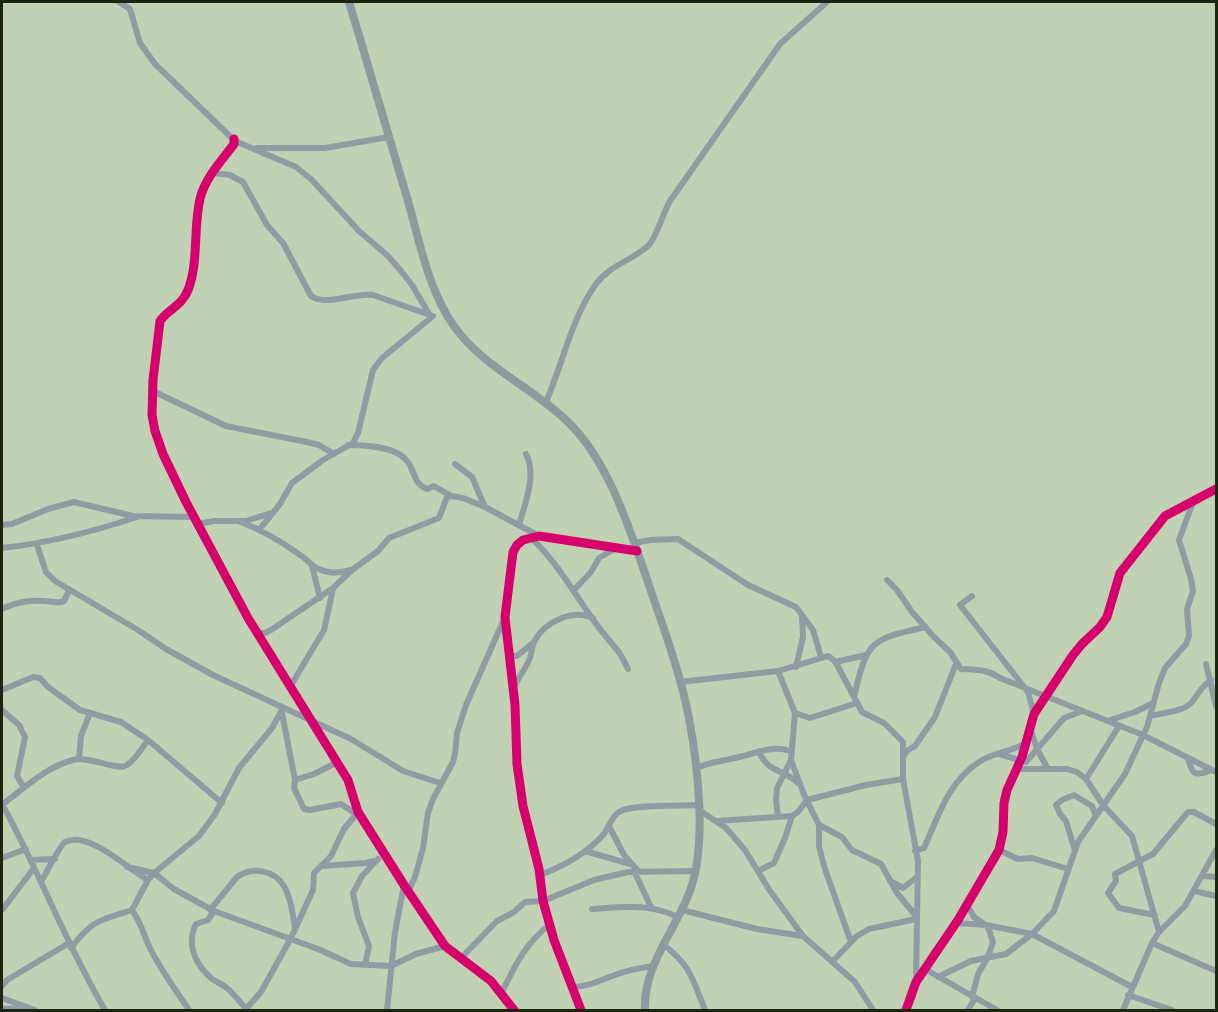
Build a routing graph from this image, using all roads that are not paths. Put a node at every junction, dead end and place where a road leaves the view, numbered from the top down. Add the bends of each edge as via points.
1 (119, 2) edge
2 (349, 2) edge
3 (827, 2) edge
4 (389, 137) junction
5 (235, 141) junction
6 (253, 148) junction
7 (213, 173) junction
8 (443, 308) junction
9 (431, 315) junction
10 (153, 391) junction
11 (546, 402) junction
12 (348, 446) junction
13 (334, 454) junction
14 (526, 454) dead end
15 (456, 464) dead end
16 (1216, 489) edge
17 (451, 496) junction
18 (1193, 502) junction
19 (485, 507) junction
20 (271, 513) junction
21 (143, 515) junction
22 (194, 517) junction
23 (238, 521) junction
24 (198, 524) junction
25 (2, 525) edge
26 (519, 525) junction
27 (259, 530) junction
28 (539, 536) junction
29 (530, 537) junction
30 (37, 544) junction
31 (635, 547) junction
32 (2, 548) edge
33 (616, 548) junction
34 (312, 566) junction
35 (352, 570) junction
36 (887, 580) dead end
37 (333, 588) junction
38 (69, 590) junction
39 (574, 590) junction
40 (972, 596) dead end
41 (320, 598) junction
42 (2, 609) edge
43 (802, 616) junction
44 (505, 617) junction
45 (594, 620) junction
46 (926, 627) junction
47 (257, 633) junction
48 (266, 633) junction
49 (262, 640) junction
50 (534, 642) junction
51 (508, 656) junction
52 (866, 656) junction
53 (821, 657) junction
54 (836, 662) junction
55 (957, 664) junction
56 (1206, 664) dead end
57 (796, 667) junction
58 (628, 669) dead end
59 (778, 670) junction
60 (1211, 680) junction
61 (680, 682) junction
62 (290, 687) junction
63 (513, 687) junction
64 (1025, 688) junction
65 (2, 690) edge
66 (1046, 697) junction
67 (855, 700) junction
68 (1153, 703) junction
69 (1216, 706) edge
70 (2, 710) edge
71 (283, 710) junction
72 (1082, 712) junction
73 (90, 713) junction
74 (795, 713) junction
75 (1034, 714) junction
76 (1150, 716) junction
77 (309, 719) junction
78 (1107, 721) junction
79 (1119, 726) junction
80 (1031, 729) junction
81 (1143, 735) junction
82 (148, 740) junction
83 (792, 740) junction
84 (1026, 743) junction
85 (781, 748) junction
86 (1037, 749) junction
87 (759, 751) junction
88 (791, 751) junction
89 (998, 754) junction
90 (903, 758) junction
91 (1188, 758) junction
92 (79, 759) junction
93 (791, 760) junction
94 (1020, 761) junction
95 (338, 762) junction
96 (696, 768) junction
97 (1048, 768) junction
98 (1016, 770) junction
99 (1214, 771) edge
100 (784, 774) junction
101 (903, 779) junction
102 (1086, 779) junction
103 (295, 780) junction
104 (440, 783) junction
105 (801, 786) junction
106 (24, 788) junction
107 (807, 800) junction
108 (222, 803) junction
109 (2, 804) edge
110 (1103, 806) junction
111 (698, 808) junction
112 (357, 813) junction
113 (792, 816) junction
114 (1096, 816) junction
115 (778, 817) junction
116 (716, 821) junction
117 (1216, 824) edge
118 (819, 825) junction
119 (609, 826) junction
120 (26, 849) junction
121 (999, 850) junction
122 (1216, 850) edge
123 (585, 851) junction
124 (915, 851) junction
125 (1075, 851) junction
126 (385, 854) junction
127 (2, 858) edge
128 (55, 859) junction
129 (378, 859) junction
130 (31, 860) junction
131 (1216, 860) edge
132 (1139, 861) junction
133 (630, 864) junction
134 (321, 866) junction
135 (127, 867) junction
136 (1208, 867) junction
137 (34, 868) junction
138 (1068, 869) junction
139 (636, 871) junction
140 (696, 871) junction
141 (758, 871) junction
142 (154, 873) junction
143 (540, 875) junction
144 (1203, 876) junction
145 (917, 877) junction
146 (1216, 877) edge
147 (888, 878) junction
148 (148, 880) junction
149 (41, 882) junction
150 (404, 885) junction
151 (1194, 891) junction
152 (408, 892) junction
153 (1216, 896) edge
154 (543, 901) junction
155 (967, 905) junction
156 (651, 907) junction
157 (592, 909) dead end
158 (2, 910) edge
159 (132, 910) junction
160 (212, 910) junction
161 (680, 913) junction
162 (1155, 915) junction
163 (916, 917) junction
164 (956, 923) junction
165 (549, 925) junction
166 (986, 925) junction
167 (295, 930) junction
168 (1159, 932) junction
169 (1032, 934) junction
170 (803, 936) junction
171 (291, 938) junction
172 (851, 942) junction
173 (1152, 943) junction
174 (70, 945) junction
175 (664, 945) junction
176 (445, 946) junction
177 (988, 957) junction
178 (461, 958) junction
179 (832, 962) junction
180 (365, 965) junction
181 (391, 966) junction
182 (653, 966) junction
183 (925, 969) junction
184 (1216, 971) edge
185 (938, 977) junction
186 (916, 982) junction
187 (2, 986) edge
188 (572, 987) junction
189 (1132, 987) junction
190 (501, 994) junction
191 (1128, 994) junction
192 (974, 997) junction
193 (2, 998) edge
194 (25, 1008) junction
195 (2, 1010) edge
196 (246, 1010) edge
197 (35, 1011) edge
198 (105, 1011) edge
199 (189, 1011) edge
200 (387, 1011) edge
201 (514, 1011) edge
202 (581, 1011) edge
203 (645, 1011) edge
204 (705, 1011) edge
205 (873, 1011) edge
206 (906, 1011) edge
207 (968, 1011) edge
208 (998, 1011) edge
209 (1122, 1011) edge
210 (1172, 1011) edge

1 - 5 street via 130,9 140,43 155,64
2 - 4 main road
3 - 11 street via 780,44 670,201 654,239 597,282 580,311
4 - 6 street via 325,148
4 - 8 main road via 420,246
5 - 6 street
5 - 7 street
6 - 9 street via 296,167 311,179 365,238 388,256
7 - 9 street via 243,182 317,300 363,293
7 - 10 street via 200,200 188,291 160,321
8 - 9 street
8 - 11 main road via 476,352
9 - 12 street via 373,370 358,433
10 - 13 street via 226,426 320,445
10 - 22 street via 155,431 172,476
11 - 31 main road via 592,452 612,487
12 - 13 street
12 - 17 street via 390,450 406,460 422,487 434,486
13 - 20 street via 292,483
14 - 26 street via 531,472
15 - 19 street via 472,477
16 - 18 street
17 - 19 street
17 - 35 street via 447,497 439,518 389,538
18 - 66 street via 1165,516 1120,573 1107,617 1082,644
18 - 68 street via 1179,540 1193,591 1187,609 1189,636 1165,668
19 - 26 street
20 - 23 street
20 - 27 street
21 - 22 street
21 - 25 street via 74,502
21 - 30 street
22 - 24 street
23 - 24 street
23 - 27 street
24 - 47 street
26 - 28 street
27 - 34 street via 302,555
28 - 29 street
28 - 33 street
29 - 39 street
29 - 44 street via 513,552
30 - 32 street
30 - 38 street via 46,572
31 - 33 street
31 - 43 street via 651,540 678,539 748,585 796,607
31 - 61 main road
33 - 39 street via 599,558
34 - 35 street via 329,572
34 - 41 street
35 - 37 street
36 - 46 street
37 - 41 street
37 - 62 street via 324,630
38 - 42 street via 60,603 18,601
38 - 71 street via 175,654
39 - 45 street
40 - 64 street via 960,605
41 - 48 street
43 - 53 street via 813,630
43 - 57 street via 803,637
44 - 51 street
44 - 104 street via 473,686 457,733 455,754
45 - 50 street via 585,615 563,617
45 - 58 street via 618,648
46 - 52 street via 884,638 873,644
46 - 55 street
47 - 48 street
47 - 49 street
48 - 49 street
49 - 62 street
50 - 51 street via 517,656
50 - 63 street
51 - 63 street
52 - 54 street
52 - 67 street
53 - 54 street
53 - 57 street
54 - 67 street
55 - 64 street via 961,669 991,672
55 - 90 street via 935,717
56 - 60 street
57 - 59 street
59 - 61 street
59 - 74 street
60 - 69 street
60 - 76 street via 1190,704
61 - 96 main road
62 - 77 street
63 - 143 street via 523,806
64 - 66 street
64 - 75 street
65 - 73 street via 37,676 69,703
66 - 72 street
66 - 75 street
67 - 74 street via 810,718
67 - 90 street via 862,712 884,723 903,742
68 - 76 street
68 - 78 street
70 - 106 street via 19,725 25,737 17,776
71 - 77 street
71 - 103 street
71 - 108 street via 239,768
72 - 78 street
72 - 86 street via 1064,718
73 - 82 street via 121,722
73 - 92 street via 81,736
74 - 83 street
75 - 80 street
76 - 81 street
77 - 95 street
77 - 104 street via 403,771
78 - 79 street
79 - 81 street
79 - 102 street
80 - 84 street
80 - 86 street
81 - 91 street
81 - 110 street via 1125,774
82 - 92 street via 129,765 122,768
82 - 108 street
83 - 85 street
83 - 88 street
84 - 89 street
84 - 94 street
85 - 87 street
85 - 88 street
86 - 94 street via 1026,762
86 - 97 street
87 - 96 street
87 - 100 street via 766,764
88 - 93 street
89 - 94 street
89 - 124 street via 979,762 957,782 924,848
90 - 101 street
91 - 99 street
91 - 99 street via 1195,774
92 - 106 street via 57,766
93 - 100 street
93 - 105 street
94 - 98 street
95 - 103 street
95 - 112 street via 348,780
96 - 111 main road
97 - 98 street
97 - 102 street via 1077,772
98 - 121 street via 1004,803
100 - 105 street
100 - 115 street via 777,788
101 - 107 street
101 - 124 street
102 - 110 street
103 - 112 street via 294,788 304,808 341,804
104 - 152 street via 430,806 423,848
105 - 107 street
106 - 109 street
107 - 113 street
107 - 118 street
108 - 142 street via 199,836
109 - 120 street
110 - 114 street
110 - 132 street via 1132,836
111 - 116 street
111 - 119 street via 640,807 620,811
111 - 140 main road
112 - 126 street
112 - 134 street
113 - 115 street
113 - 141 street via 775,860
114 - 125 street
114 - 125 street via 1092,806 1074,795 1056,805 1066,821
115 - 116 street
116 - 141 street via 745,850
117 - 132 street via 1188,812 1153,854
118 - 147 street via 842,837 852,850 879,862
118 - 172 street via 825,869
119 - 123 street
119 - 133 street
120 - 127 street
120 - 130 street
121 - 138 street via 1018,859 1032,858
121 - 155 street
122 - 136 street
123 - 133 street
123 - 143 street
124 - 145 street
125 - 138 street
126 - 129 street
126 - 150 street
128 - 130 street
128 - 135 street via 65,842 80,840 94,844
128 - 149 street
129 - 134 street via 366,864
129 - 180 street via 353,893 369,946
130 - 137 street
131 - 136 street
132 - 162 street
132 - 162 street via 1115,873 1116,881 1108,893 1119,908
133 - 139 street
134 - 167 street via 314,873 313,890
135 - 142 street
135 - 148 street
136 - 144 street
137 - 149 street
137 - 158 street
138 - 169 street via 1054,911
139 - 140 street
139 - 154 street via 594,880
139 - 156 street
140 - 161 main road
141 - 170 street
142 - 148 street
142 - 160 street
143 - 154 street
144 - 146 street
144 - 151 street
145 - 147 street via 903,888
145 - 163 street
147 - 163 street
148 - 159 street
149 - 174 street
150 - 152 street
150 - 181 street
151 - 153 street
151 - 168 street
152 - 176 street
154 - 165 street
154 - 178 street via 525,902 501,918
155 - 164 street
155 - 166 street via 974,917
156 - 157 street
156 - 161 street
159 - 174 street via 97,920
159 - 199 street
160 - 167 street via 237,877 254,870 264,871 283,884
160 - 171 street
160 - 196 street via 208,920 196,924 192,951 211,978 227,988
161 - 170 street
161 - 175 main road
162 - 168 street
163 - 172 street via 869,929
163 - 186 street
164 - 166 street
164 - 183 street
165 - 188 street
165 - 190 street via 525,949
166 - 169 street
166 - 177 street via 993,942
167 - 171 street
168 - 173 street
169 - 177 street via 1006,954
169 - 189 street
170 - 179 street
171 - 180 street via 351,964
171 - 196 street via 261,992
172 - 179 street
173 - 184 street
173 - 189 street
174 - 187 street
174 - 198 street
175 - 182 main road
175 - 204 street via 688,968
176 - 178 street
176 - 181 street
177 - 185 street
177 - 192 street via 978,974
178 - 190 street
179 - 205 street via 855,982
180 - 181 street
181 - 200 street
182 - 188 street via 613,975 588,986
182 - 203 main road
183 - 185 street
183 - 186 street
185 - 192 street
186 - 206 street
188 - 202 street
189 - 191 street
190 - 201 street
191 - 209 street
191 - 210 street
192 - 207 street
192 - 208 street
193 - 194 street
194 - 195 street
194 - 197 street

